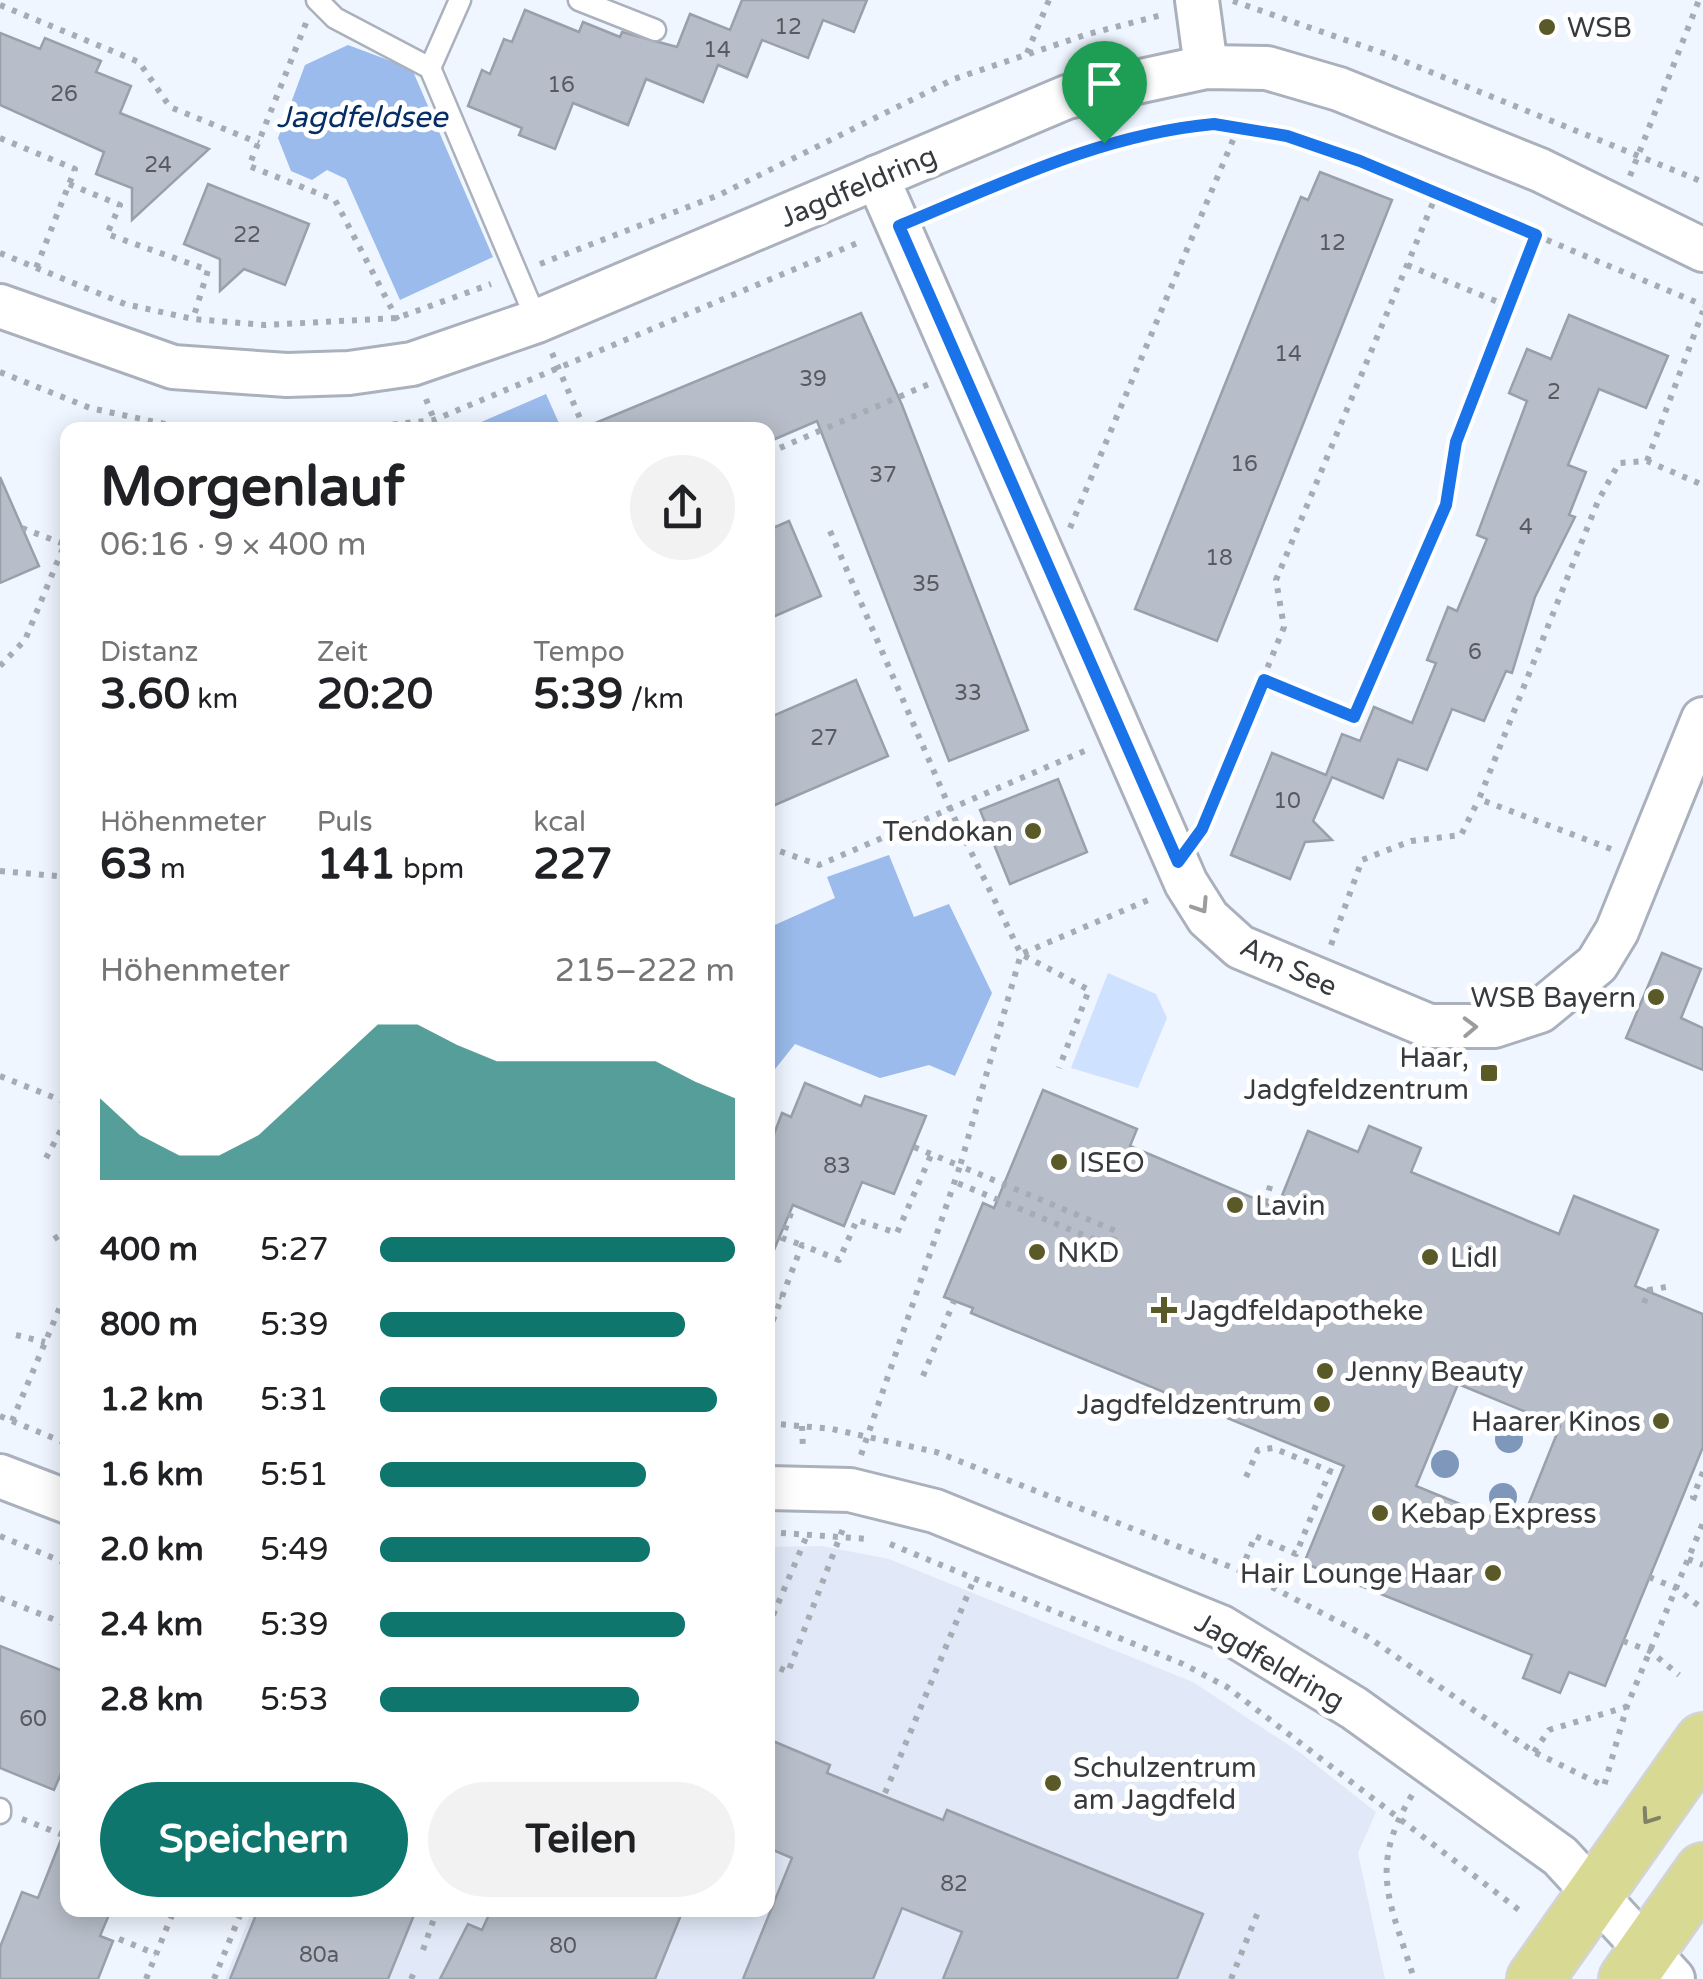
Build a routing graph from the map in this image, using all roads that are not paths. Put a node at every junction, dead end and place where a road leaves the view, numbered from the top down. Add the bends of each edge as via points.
1 (460, 0) edge
2 (580, 0) edge
3 (1196, 0) edge
4 (312, 9) edge
5 (655, 30) dead end
6 (1206, 67) junction
7 (430, 68) junction
8 (877, 177) junction
9 (1703, 250) edge
10 (0, 306) edge
11 (538, 321) junction
12 (1703, 720) edge
13 (0, 1476) edge
14 (775, 1488) edge
15 (60, 1499) edge
16 (1703, 1741) edge
17 (1703, 1871) edge
18 (1594, 1894) junction
19 (1649, 1970) edge
20 (1535, 1979) edge

1 - 7 lane
2 - 5 lane
3 - 6 street
4 - 7 lane
6 - 8 street, Jagdfeldring via 1066,97
6 - 9 street, Jagdfeldring via 1267,68 1339,89 1540,170
7 - 11 lane
8 - 11 street, Jagdfeldring
8 -> 12 street, Am See via 1182,872 1208,918 1240,948 1429,1026 1494,1026 1540,1011 1597,964 1618,931
10 - 11 street, Jagdfeldring via 173,367 287,375 412,364
13 - 15 street
14 - 18 street, Jagdfeldring via 850,1490 935,1511 1222,1627 1354,1708 1560,1856
16 -> 18 main road
17 - 19 main road
18 - 19 street, Jagdfeldring
18 - 20 main road

